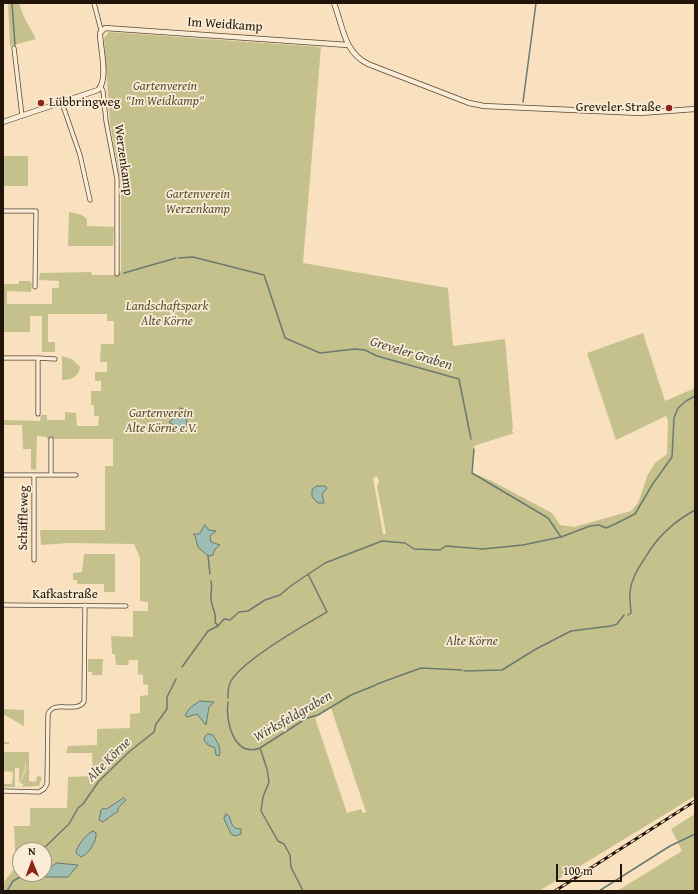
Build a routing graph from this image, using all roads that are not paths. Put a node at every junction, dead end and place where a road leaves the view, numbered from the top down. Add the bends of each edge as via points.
1 (94, 3) edge
2 (334, 3) edge
3 (101, 30) junction
4 (348, 45) junction
5 (14, 48) dead end
6 (100, 87) junction
7 (62, 103) junction
8 (695, 109) edge
9 (22, 116) junction
10 (3, 122) edge
11 (90, 200) dead end
12 (3, 211) edge
13 (117, 274) dead end
14 (35, 287) dead end
15 (3, 358) edge
16 (38, 358) junction
17 (55, 358) dead end
18 (38, 414) dead end
19 (51, 439) dead end
20 (3, 475) edge
21 (34, 475) junction
22 (51, 475) junction
23 (76, 475) dead end
24 (34, 560) dead end
25 (3, 604) edge
26 (85, 605) junction
27 (126, 606) dead end
28 (3, 791) edge

1 - 3 street, Werzenkamp
2 - 4 street
3 - 4 street, Im Weidkamp via 110,28
3 - 6 street, Werzenkamp via 103,73
4 - 8 street via 355,56 368,64 478,105 640,113
5 - 9 street
6 - 7 street via 94,92
6 - 13 street, Werzenkamp via 103,91 106,121 118,179
7 - 9 street
7 - 11 street via 80,155
9 - 10 street
12 - 14 street via 36,211
15 - 16 street
16 - 17 street
16 - 18 street
19 - 22 street
20 - 21 street, Schäffleweg
21 - 22 street, Schäffleweg
21 - 24 street, Schäffleweg
22 - 23 street, Schäffleweg
25 - 26 street, Kafkastraße
26 - 27 street, Kafkastraße
26 - 28 street via 84,702 77,707 55,707 48,714 47,784 44,789 39,792

